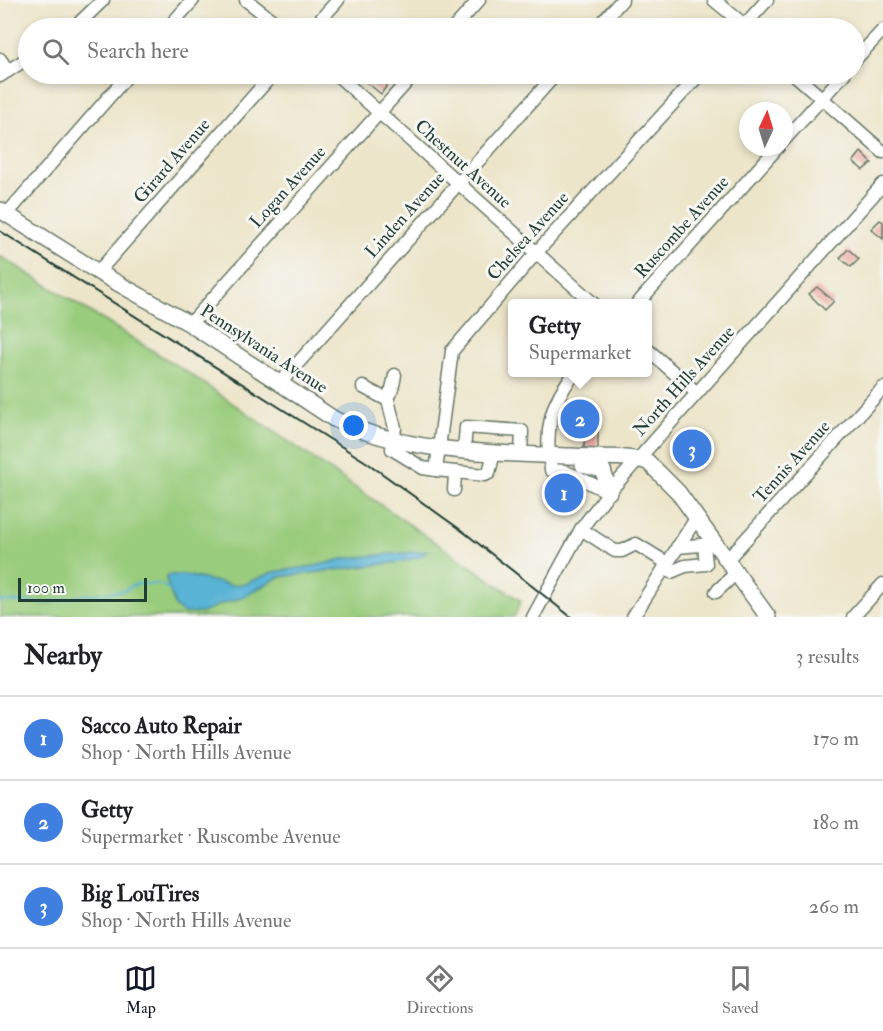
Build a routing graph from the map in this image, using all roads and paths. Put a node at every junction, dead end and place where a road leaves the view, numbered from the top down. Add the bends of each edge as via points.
1 (103, 0) edge
2 (193, 0) edge
3 (246, 0) edge
4 (338, 0) edge
5 (479, 0) edge
6 (622, 0) edge
7 (714, 0) edge
8 (767, 0) edge
9 (84, 18) edge
10 (177, 18) edge
11 (269, 18) edge
12 (322, 18) edge
13 (463, 18) edge
14 (606, 18) edge
15 (733, 18) edge
16 (752, 18) edge
17 (883, 30) edge
18 (865, 51) edge
19 (0, 60) edge
20 (18, 64) edge
21 (4, 73) edge
22 (120, 84) edge
23 (264, 84) edge
24 (350, 84) edge
25 (405, 84) edge
26 (547, 84) edge
27 (691, 84) edge
28 (805, 84) edge
29 (835, 84) edge
30 (821, 99) junction
31 (379, 112) junction
32 (793, 130) edge
33 (883, 152) edge
34 (770, 156) edge
35 (457, 183) junction
36 (883, 184) edge
37 (3, 213) edge
38 (536, 253) junction
39 (98, 272) junction
40 (589, 299) edge
41 (641, 299) edge
42 (190, 324) junction
43 (652, 354) edge
44 (395, 375) dead end
45 (572, 377) edge
46 (281, 382) junction
47 (363, 387) dead end
48 (883, 388) edge
49 (697, 393) junction
50 (387, 396) junction
51 (394, 442) junction
52 (438, 448) junction
53 (464, 450) junction
54 (494, 452) junction
55 (521, 454) junction
56 (549, 455) junction
57 (638, 459) junction
58 (436, 470) junction
59 (455, 474) junction
60 (454, 490) dead end
61 (609, 492) junction
62 (697, 517) junction
63 (581, 529) junction
64 (710, 545) junction
65 (677, 547) junction
66 (727, 560) junction
67 (666, 566) junction
68 (736, 573) junction
69 (883, 584) edge
70 (716, 592) dead end
71 (533, 617) edge
72 (633, 617) edge
73 (768, 617) edge
74 (853, 617) edge

1 - 9 street
2 - 10 street
3 - 11 street
4 - 12 street
5 - 13 street
6 - 14 street
7 - 15 street
8 - 16 street
17 - 18 street
19 - 21 street
20 - 21 street
22 - 37 street
23 - 39 street, Girard Avenue
24 - 31 street, Chestnut Avenue
25 - 31 street, Logan Avenue
26 - 35 street, Linden Avenue
27 - 38 street, Chelsea Avenue
28 - 30 street
29 - 30 street
30 - 32 street
30 - 33 street
31 - 35 street, Chestnut Avenue
31 - 42 street, Logan Avenue
34 - 41 street, Ruscombe Avenue
35 - 38 street, Chestnut Avenue
35 - 46 street, Linden Avenue
36 - 49 street, North Hills Avenue
37 - 39 main road, Pennsylvania Avenue
38 - 40 street, Chestnut Avenue
38 - 52 street, Chelsea Avenue via 452,351
39 - 42 main road, Pennsylvania Avenue
42 - 46 main road, Pennsylvania Avenue
43 - 49 street
44 - 50 street via 393,389
45 - 56 street via 555,399
46 - 51 main road, Pennsylvania Avenue via 334,419
47 - 50 street
48 - 66 street, Tennis Avenue
49 - 57 street, North Hills Avenue
50 - 51 street via 395,428
51 - 52 main road, Pennsylvania Avenue
51 - 58 street via 392,449 423,468
52 - 53 main road, Pennsylvania Avenue
52 - 58 street, Chelsea Avenue
53 - 54 main road, Pennsylvania Avenue
53 - 55 street via 466,427 522,431
54 - 55 main road, Pennsylvania Avenue
54 - 59 street via 489,473
55 - 56 main road, Pennsylvania Avenue
56 - 57 main road, Pennsylvania Avenue
56 - 61 main road via 582,472 603,470
57 - 61 street, North Hills Avenue
57 - 62 main road via 658,470
58 - 59 street
59 - 60 street
61 - 63 street, North Hills Avenue
62 - 64 main road
62 - 65 street
63 - 67 street via 615,550 636,544
63 - 71 street, North Hills Avenue
64 - 65 street
64 - 66 main road
64 - 67 street via 706,564 671,572
65 - 67 street
66 - 68 main road
67 - 72 street
68 - 70 street
68 - 73 main road
69 - 74 street

